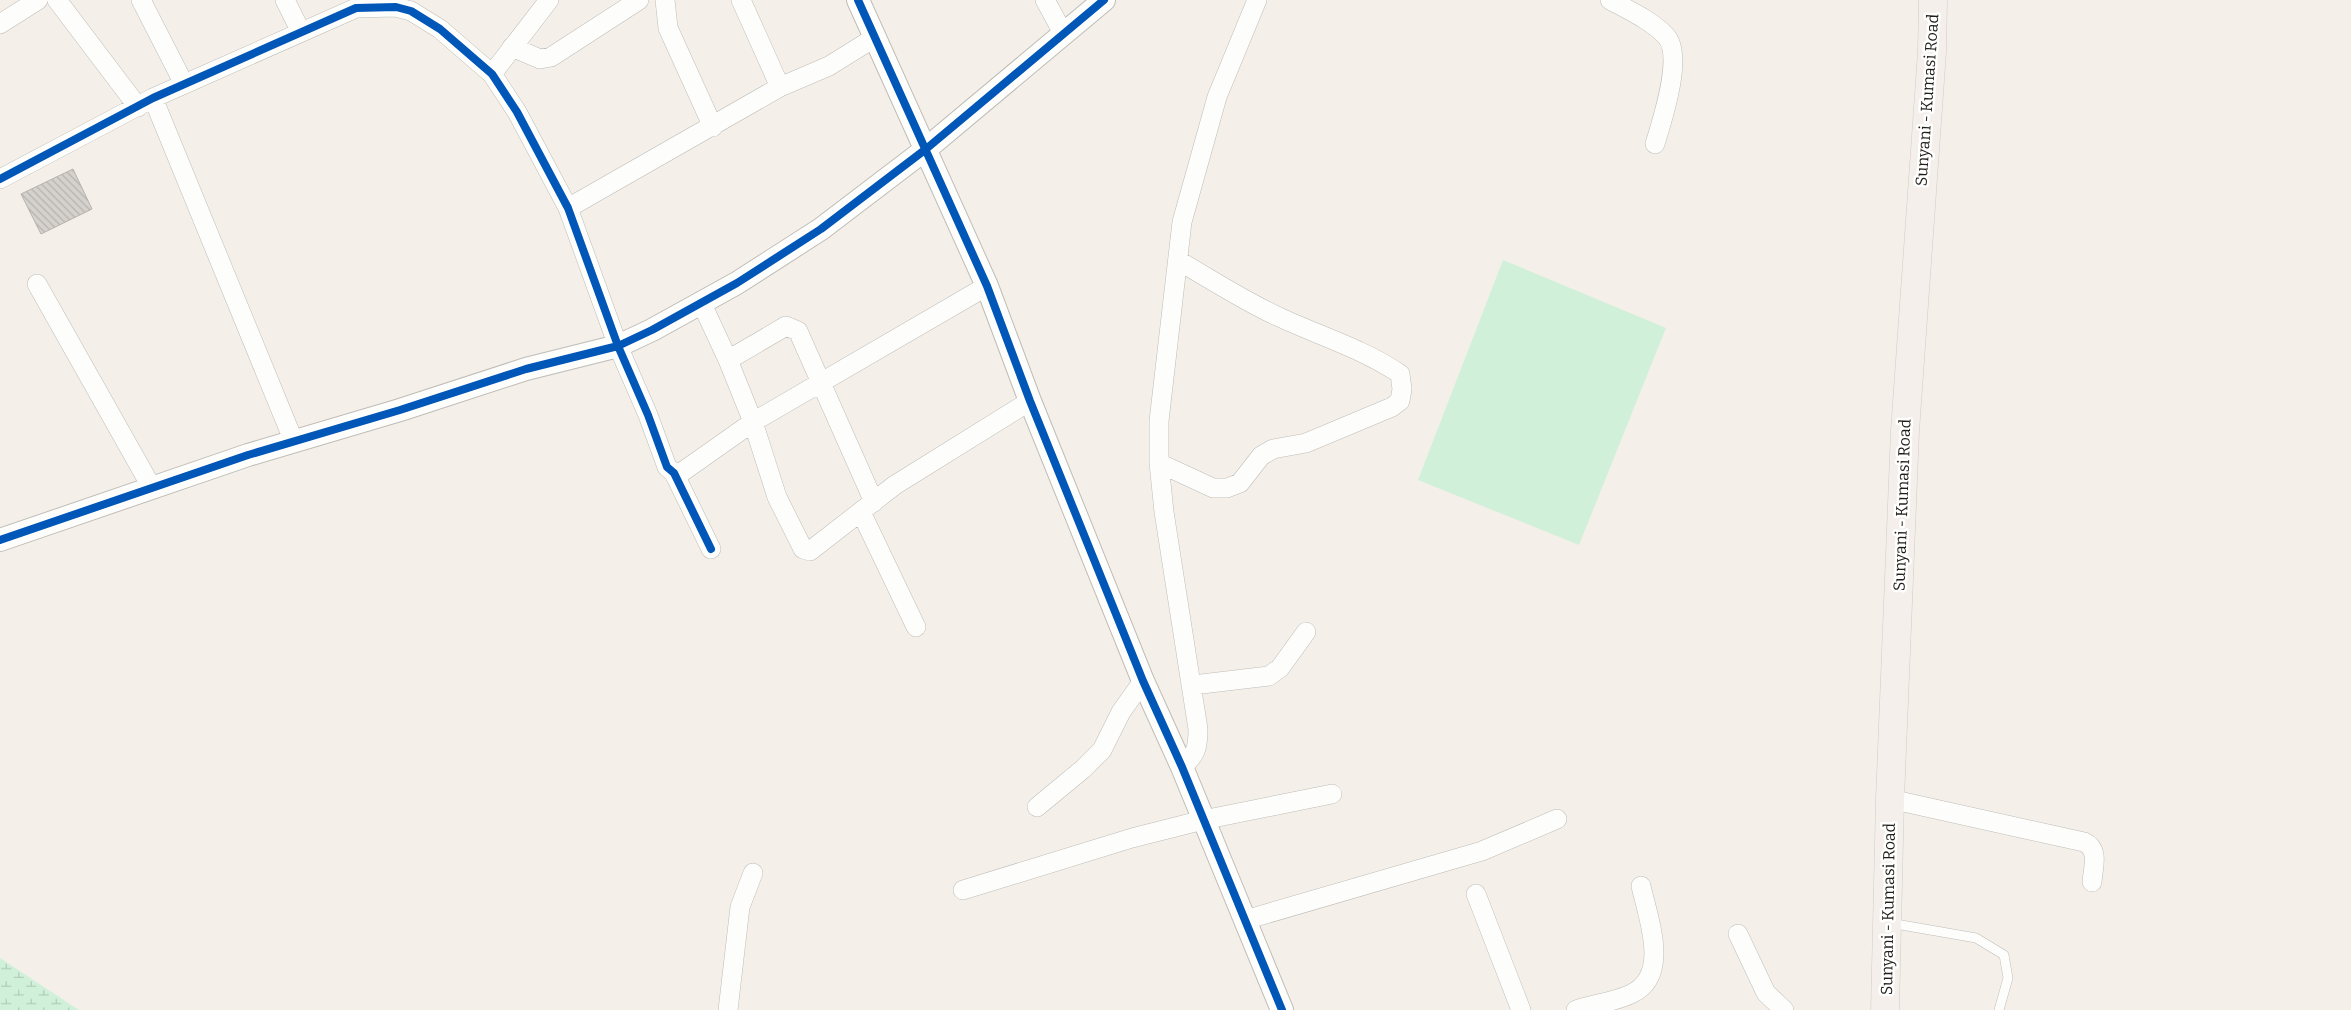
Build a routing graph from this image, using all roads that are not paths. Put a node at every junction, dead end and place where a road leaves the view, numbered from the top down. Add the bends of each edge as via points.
1 (38, 0) edge
2 (57, 0) edge
3 (141, 0) edge
4 (285, 0) edge
5 (549, 0) edge
6 (639, 0) edge
7 (665, 0) edge
8 (741, 0) edge
9 (858, 0) edge
10 (1045, 0) edge
11 (1104, 0) edge
12 (1257, 0) edge
13 (1610, 0) edge
14 (1933, 0) edge
15 (401, 4) edge
16 (0, 24) edge
17 (301, 32) junction
18 (1063, 33) junction
19 (874, 38) junction
20 (512, 47) junction
21 (492, 74) junction
22 (184, 84) junction
23 (780, 87) junction
24 (145, 103) junction
25 (712, 127) junction
26 (1655, 144) dead end
27 (926, 149) junction
28 (0, 179) edge
29 (568, 208) junction
30 (1179, 261) junction
31 (37, 284) dead end
32 (987, 286) junction
33 (700, 302) junction
34 (618, 346) junction
35 (728, 360) junction
36 (820, 382) junction
37 (1030, 400) junction
38 (753, 422) junction
39 (294, 442) junction
40 (1159, 462) junction
41 (674, 473) junction
42 (152, 488) junction
43 (867, 507) junction
44 (0, 540) edge
45 (711, 549) dead end
46 (916, 627) dead end
47 (1306, 632) dead end
48 (1143, 680) junction
49 (1193, 685) junction
50 (1182, 767) junction
51 (1332, 794) dead end
52 (1890, 799) junction
53 (1037, 807) dead end
54 (1557, 819) dead end
55 (1203, 820) junction
56 (753, 873) dead end
57 (2092, 882) dead end
58 (1641, 886) dead end
59 (963, 890) dead end
60 (1476, 894) dead end
61 (1245, 920) junction
62 (1889, 922) junction
63 (1738, 934) dead end
64 (728, 1010) edge
65 (1282, 1010) edge
66 (1520, 1010) edge
67 (1576, 1010) edge
68 (1784, 1010) edge
69 (1885, 1010) edge
70 (1999, 1010) edge

1 - 16 street
2 - 24 street
3 - 22 street
4 - 17 street
5 - 20 street
6 - 20 street via 552,57 540,58
7 - 25 street via 668,28
8 - 23 street
9 - 19 street
10 - 18 street
11 - 18 street
12 - 30 street via 1217,98 1182,222
13 - 26 street via 1667,37 1674,64
14 - 52 main road, Sunyani - Kumasi Road via 1905,431
15 - 17 street via 356,8
15 - 21 street via 427,20
17 - 22 street
18 - 27 street
19 - 23 street via 829,66
19 - 27 street
20 - 21 street
21 - 29 street via 517,112
22 - 24 street
23 - 25 street
24 - 28 street
24 - 39 street
25 - 29 street
27 - 32 street
27 - 33 street via 821,229 737,283
29 - 34 street
30 - 40 street via 1159,421
30 - 40 street via 1263,309 1388,366 1400,374 1402,388 1400,401 1392,407 1306,443 1273,449 1260,456 1240,483 1227,488 1213,488
31 - 42 street
32 - 36 street
32 - 37 street
33 - 34 street
33 - 35 street
34 - 39 street via 526,369
34 - 41 street via 667,467
35 - 36 street via 786,326 792,326 798,331
35 - 38 street
36 - 38 street
36 - 43 street
37 - 43 street via 895,485
37 - 48 street
38 - 41 street via 682,472
38 - 43 street via 777,497 804,549 810,551
39 - 42 street via 248,454
40 - 49 street via 1169,548
41 - 45 street
42 - 44 street
43 - 46 street
47 - 49 street via 1280,668 1269,676
48 - 50 street
48 - 53 street via 1121,712 1102,750
49 - 50 street via 1198,748 1194,757
50 - 55 street
51 - 55 street
52 - 57 street via 2084,842 2095,853
52 - 62 main road, Sunyani - Kumasi Road
54 - 61 street via 1482,851
55 - 59 street via 1132,838
55 - 61 street
56 - 64 street via 740,907
58 - 67 street via 1654,953 1650,978 1642,989 1630,995
60 - 66 street
61 - 65 street
62 - 69 main road, Sunyani - Kumasi Road
62 - 70 lane via 1976,938 2004,955 2008,978
63 - 68 street via 1766,993

